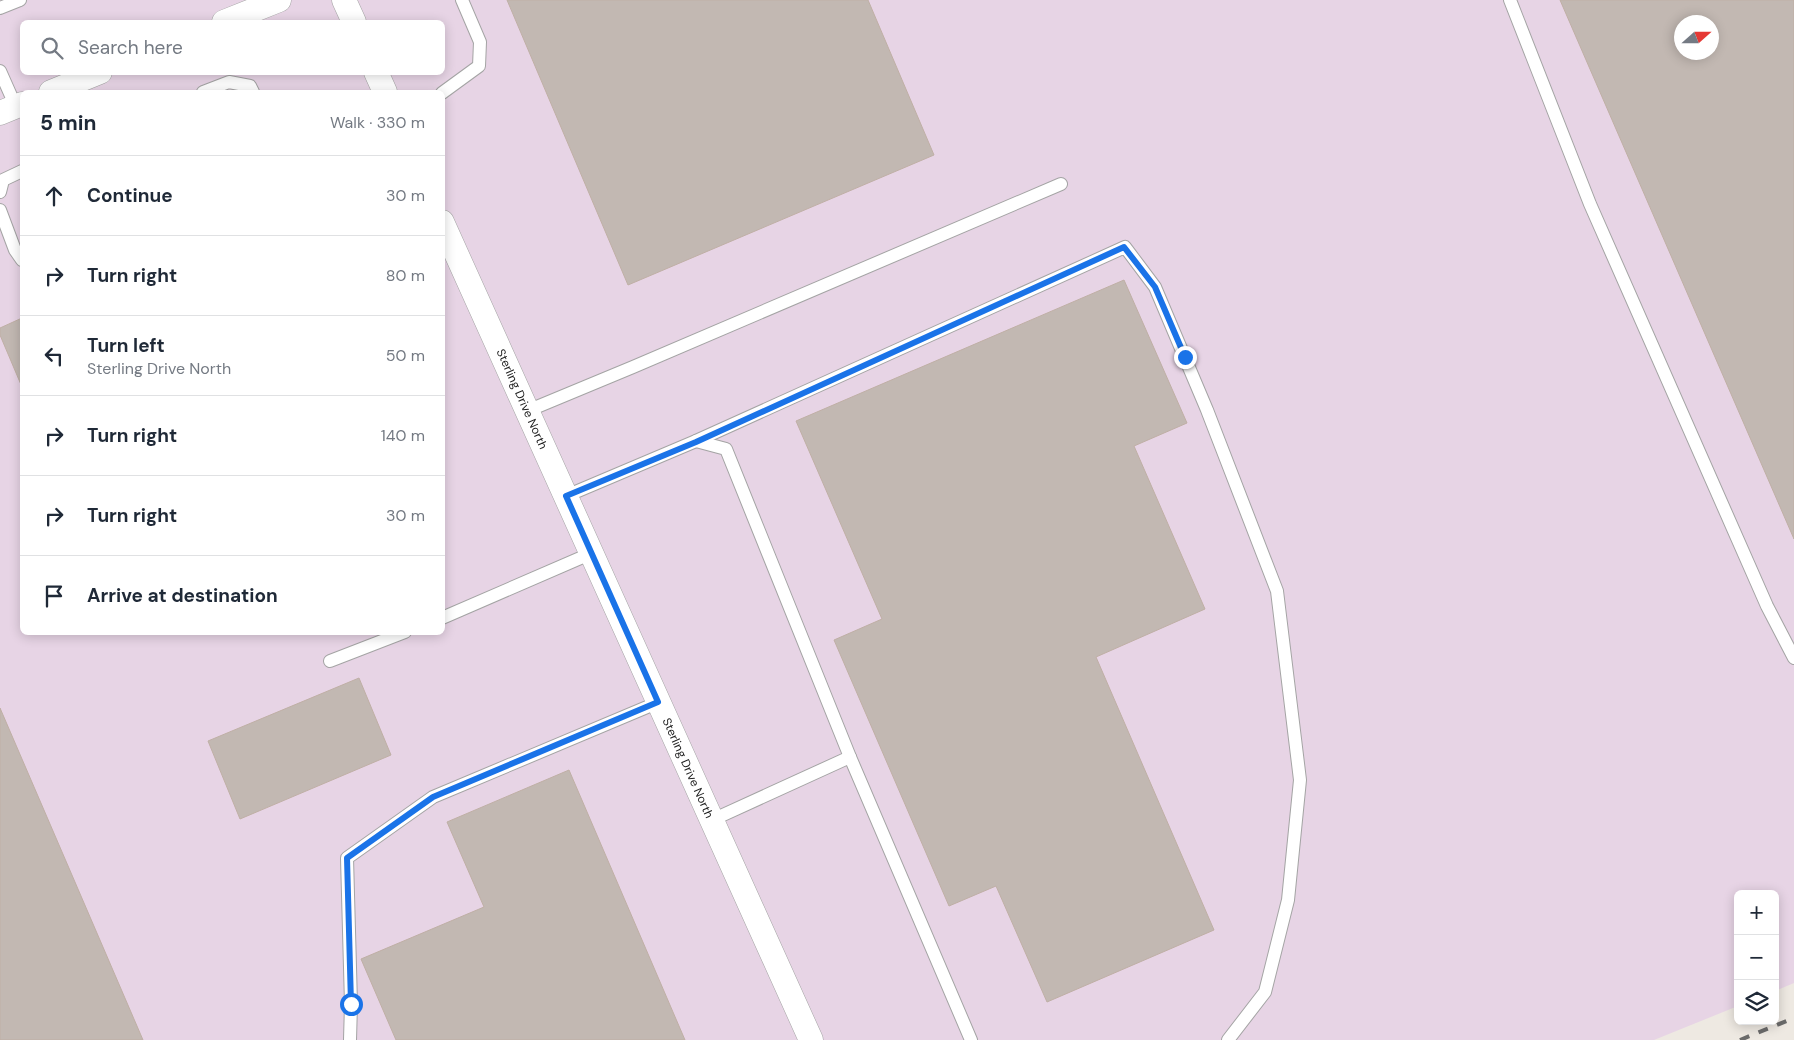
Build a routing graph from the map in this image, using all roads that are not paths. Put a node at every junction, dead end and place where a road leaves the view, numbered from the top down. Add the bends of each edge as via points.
1 (20, 0) edge
2 (279, 0) edge
3 (344, 0) edge
4 (462, 0) edge
5 (1510, 0) edge
6 (0, 8) edge
7 (229, 20) edge
8 (353, 20) edge
9 (0, 71) edge
10 (93, 75) edge
11 (377, 75) edge
12 (56, 90) edge
13 (208, 90) edge
14 (252, 90) edge
15 (384, 90) edge
16 (445, 91) edge
17 (13, 108) edge
18 (20, 172) edge
19 (1061, 184) dead end
20 (0, 192) edge
21 (0, 210) edge
22 (445, 229) edge
23 (20, 257) edge
24 (527, 411) junction
25 (696, 442) junction
26 (566, 496) junction
27 (592, 553) junction
28 (445, 617) edge
29 (397, 635) edge
30 (1794, 658) edge
31 (330, 661) dead end
32 (658, 702) junction
33 (850, 757) junction
34 (712, 820) junction
35 (350, 1040) edge
36 (811, 1040) edge
37 (971, 1040) edge
38 (1228, 1040) edge

1 - 6 lane
2 - 7 street
3 - 8 street
4 - 16 lane via 480,42 479,66
5 - 30 lane via 1590,204 1767,606
9 - 17 lane
10 - 12 street
11 - 15 street
13 - 14 lane via 228,82 250,86
18 - 20 lane via 2,180
19 - 24 lane
21 - 23 lane
22 - 24 street, Sterling Drive North
24 - 26 street, Sterling Drive North
25 - 26 lane
25 - 33 lane via 726,449
25 - 38 lane via 1124,247 1155,287 1277,591 1300,780 1288,900 1265,992
26 - 27 street, Sterling Drive North
27 - 28 lane
27 - 32 street, Sterling Drive North
29 - 31 lane
32 - 34 street, Sterling Drive North
32 - 35 lane via 433,797 347,858
33 - 34 lane
33 - 37 lane
34 - 36 street, Sterling Drive North

